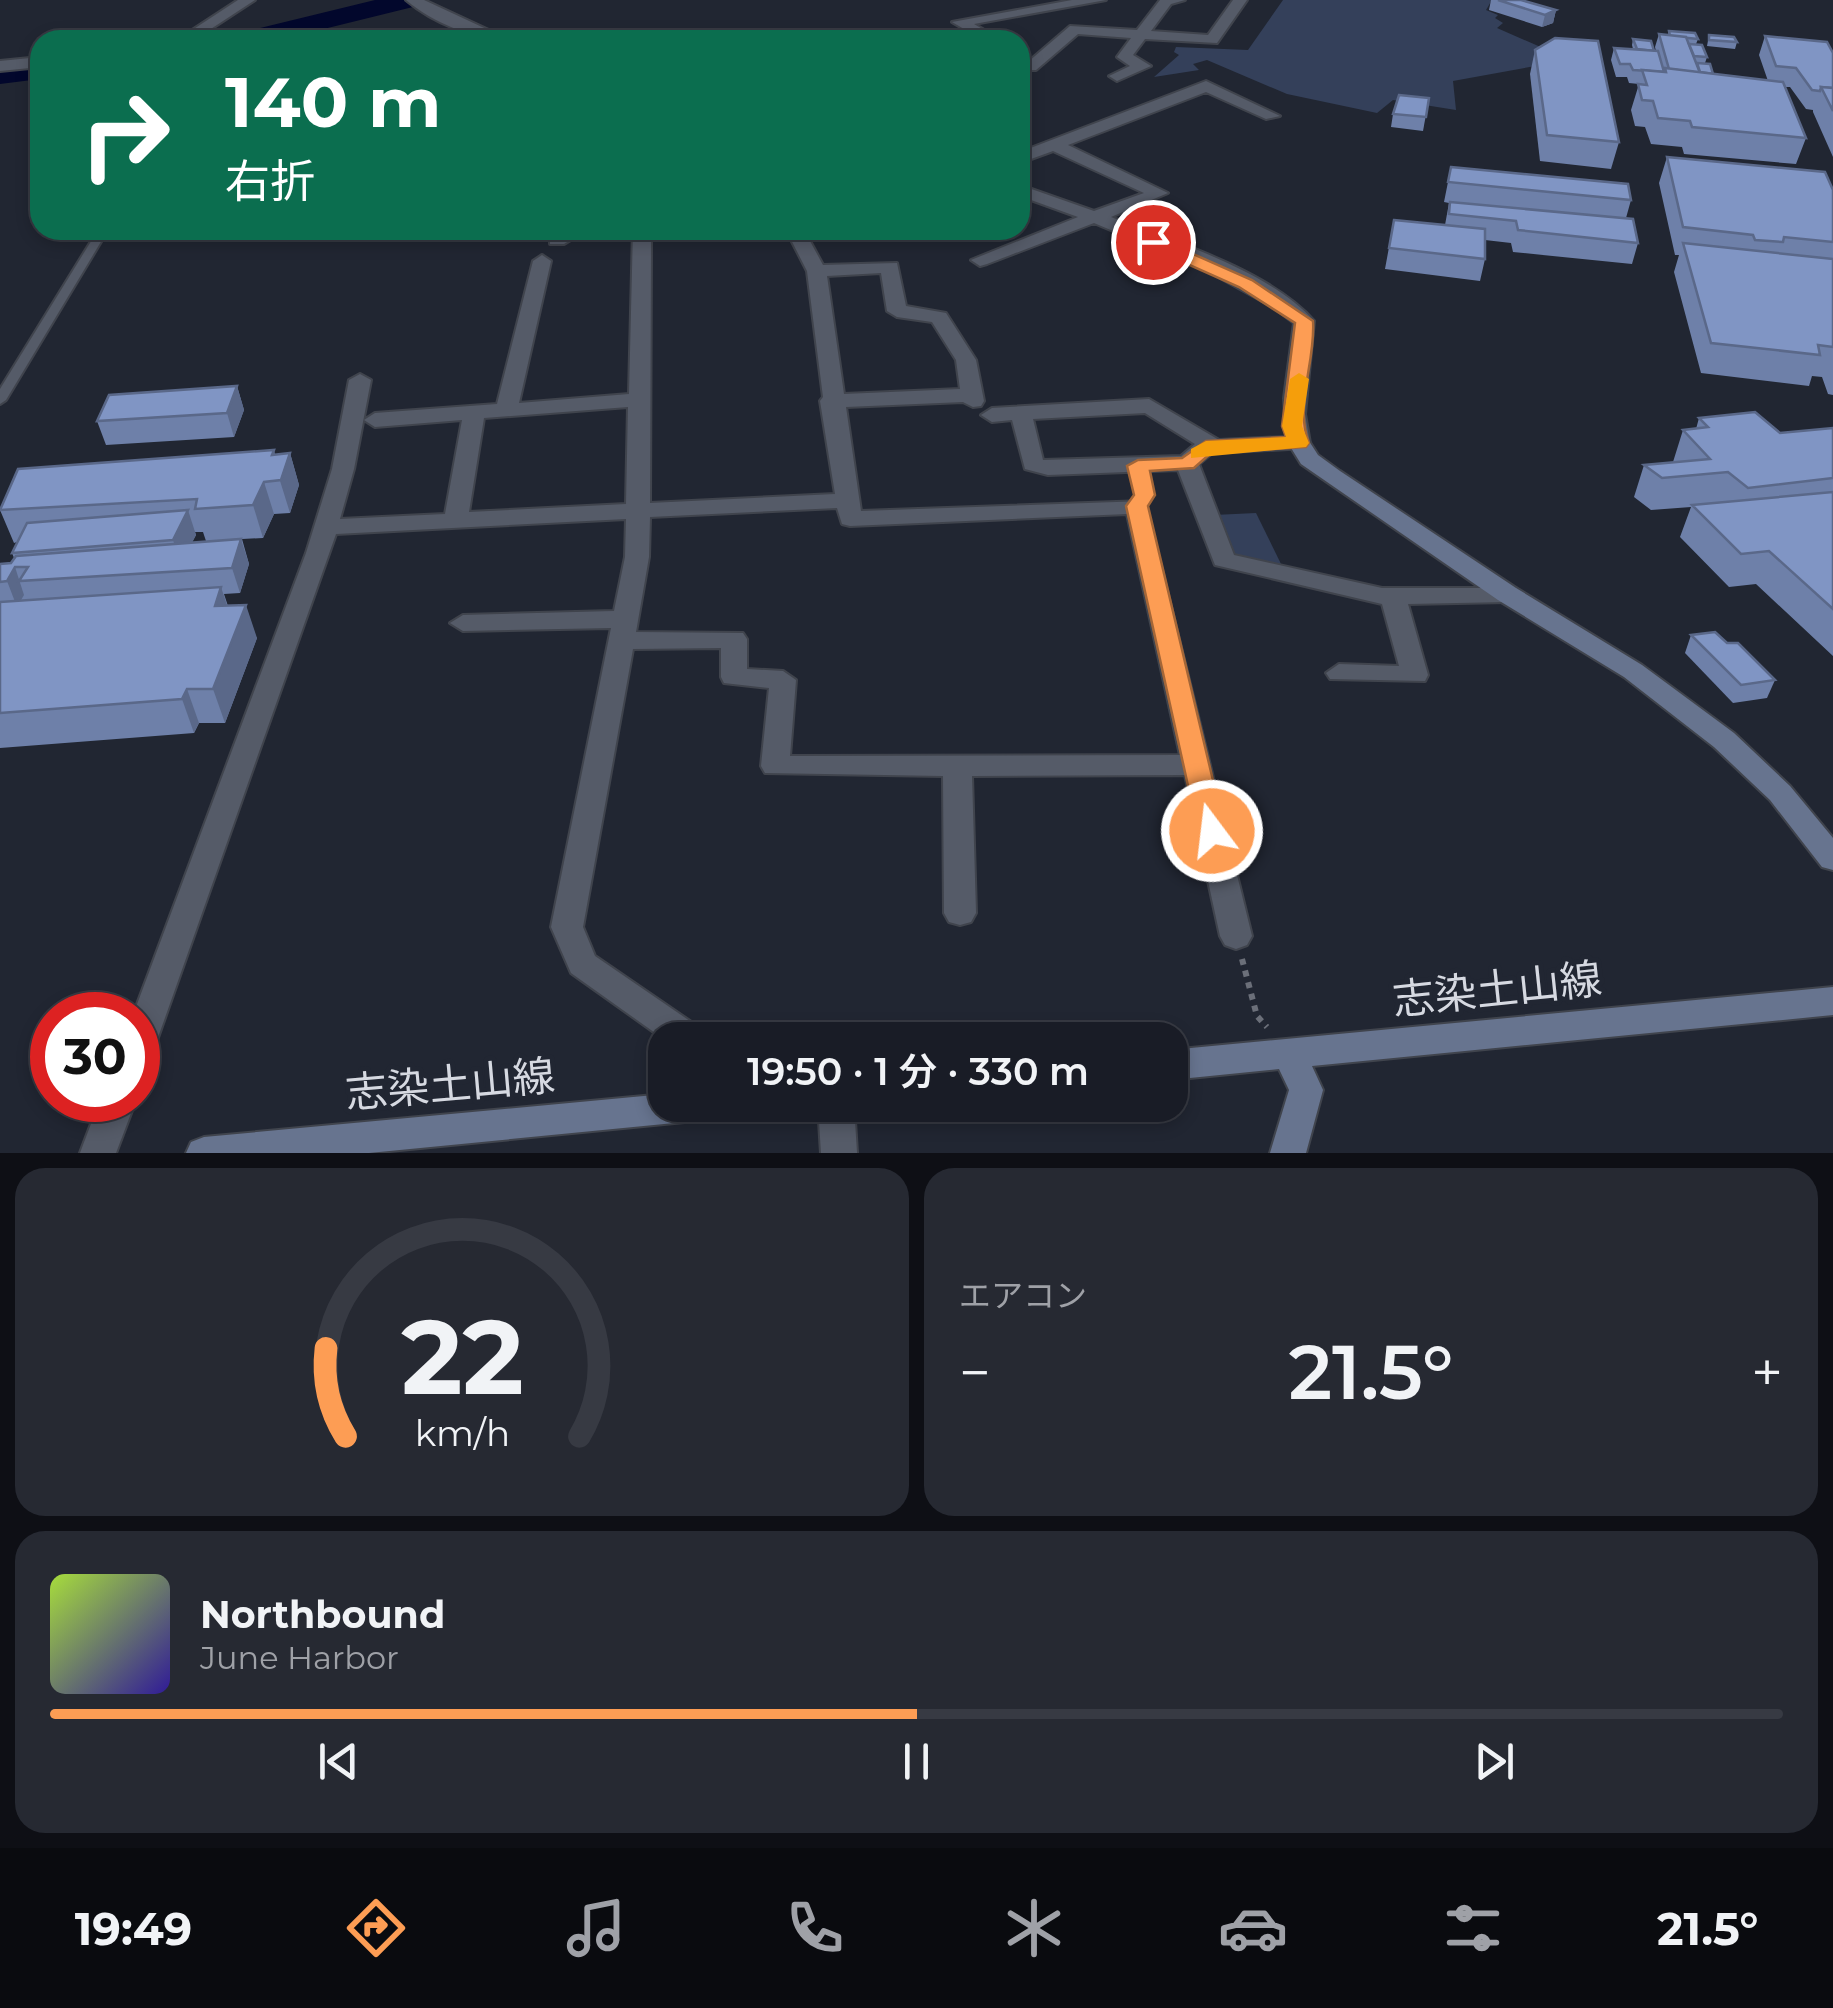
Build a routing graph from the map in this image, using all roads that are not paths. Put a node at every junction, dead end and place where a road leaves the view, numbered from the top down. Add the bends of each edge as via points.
1 (248, 0) edge
2 (1099, 0) edge
3 (1178, 0) edge
4 (1240, 0) edge
5 (418, 2) edge
6 (200, 30) edge
7 (473, 30) edge
8 (975, 30) edge
9 (1139, 37) junction
10 (30, 63) edge
11 (0, 66) edge
12 (1030, 67) edge
13 (1117, 76) dead end
14 (1272, 116) dead end
15 (1053, 146) junction
16 (1030, 154) edge
17 (1030, 194) edge
18 (1091, 218) junction
19 (97, 240) edge
20 (641, 240) edge
21 (801, 240) edge
22 (542, 260) dead end
23 (980, 260) dead end
24 (818, 271) junction
25 (360, 380) dead end
26 (0, 400) edge
27 (638, 400) junction
28 (831, 401) junction
29 (507, 408) junction
30 (474, 411) junction
31 (1021, 413) junction
32 (992, 415) dead end
33 (375, 420) dead end
34 (1298, 443) junction
35 (1216, 447) junction
36 (1187, 464) junction
37 (1138, 466) junction
38 (847, 500) junction
39 (1137, 506) junction
40 (637, 512) junction
41 (456, 521) junction
42 (325, 528) junction
43 (1507, 594) junction
44 (1392, 596) junction
45 (464, 624) dead end
46 (624, 630) junction
47 (1339, 673) dead end
48 (1193, 764) junction
49 (957, 767) junction
50 (1833, 859) edge
51 (960, 913) dead end
52 (1236, 936) road end
53 (157, 992) edge
54 (1833, 1002) edge
55 (666, 1022) edge
56 (1290, 1054) junction
57 (1188, 1063) edge
58 (648, 1110) edge
59 (110, 1122) edge
60 (843, 1122) edge
61 (98, 1153) edge
62 (204, 1153) edge
63 (840, 1153) edge
64 (1288, 1153) edge

1 - 6 street
2 - 8 street via 959,22
3 - 9 street via 1167,0
4 - 9 street via 1212,40
5 - 7 street
9 - 12 street via 1074,29
9 - 13 street via 1124,57 1143,66
10 - 11 street
14 - 15 street via 1206,86
15 - 16 street
15 - 18 street via 1158,193
17 - 18 street
18 - 23 street
18 - 34 street via 1246,283 1304,321 1292,426
19 - 26 lane
20 - 27 street
21 - 24 street
22 - 29 street
24 - 28 street
24 - 28 street via 890,267 897,311 939,317 966,360 973,398
25 - 42 street
27 - 29 street
27 - 40 street
28 - 38 street
29 - 30 street
30 - 33 street
30 - 41 street
31 - 32 street
31 - 35 street via 1149,406
31 - 37 street via 1034,464
34 - 35 street
34 - 43 main road via 1332,476
35 - 36 street
36 - 37 street
36 - 44 street via 1224,560
37 - 39 street via 1145,495
38 - 39 street via 850,519
38 - 40 street
39 - 48 street
40 - 41 street
40 - 46 street
41 - 42 street
42 - 53 street
43 - 44 street
43 - 50 main road via 1633,671 1724,740 1780,793
44 - 47 street via 1415,675
45 - 46 street
46 - 49 street via 734,639 734,677 783,680 775,766
46 - 55 street via 566,926 582,964
48 - 49 street
48 - 52 street
49 - 51 street
54 - 56 main road, 志染土山線
56 - 57 main road, 志染土山線
56 - 64 main road via 1306,1090
58 - 62 main road, 志染土山線
59 - 61 street
60 - 63 street

